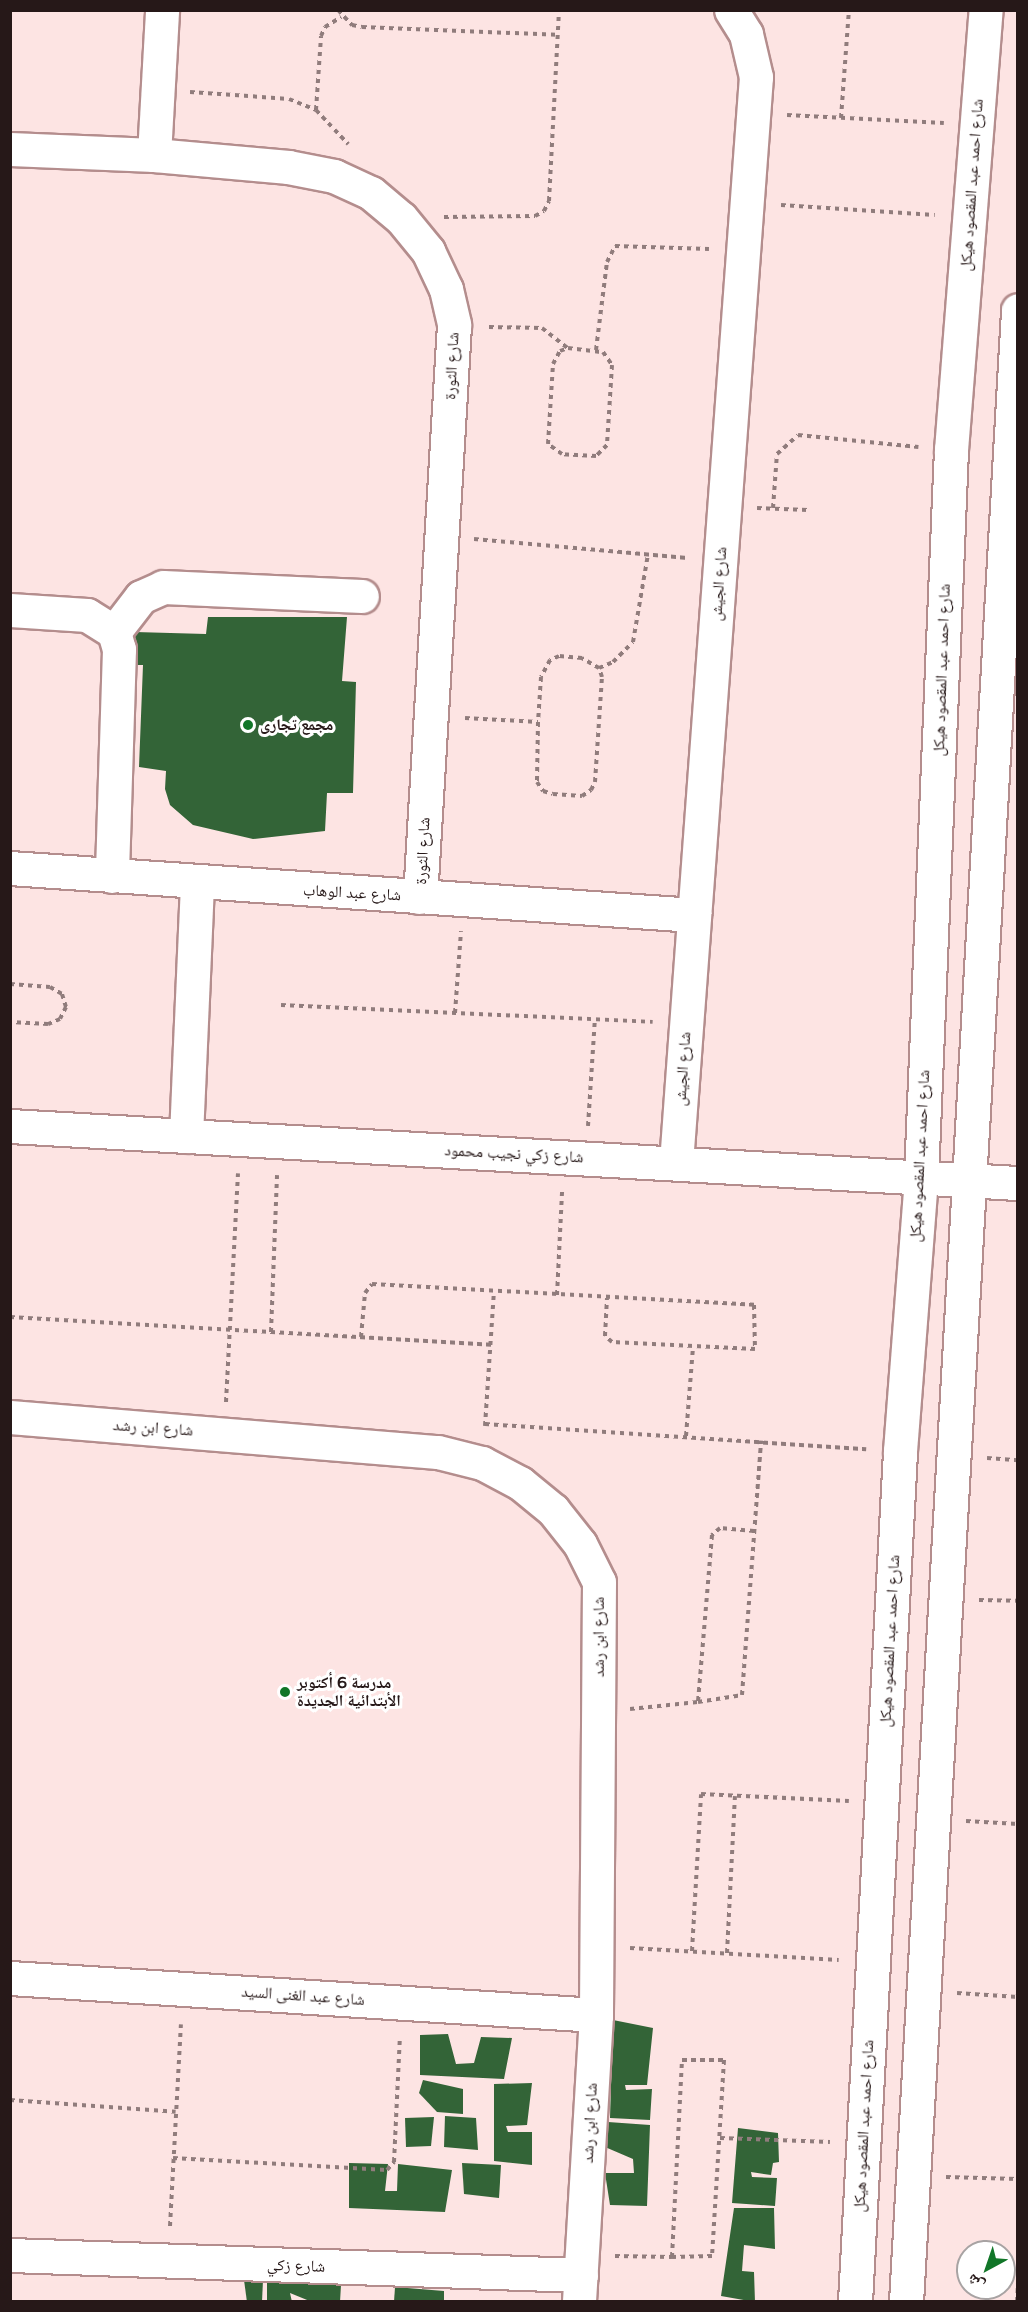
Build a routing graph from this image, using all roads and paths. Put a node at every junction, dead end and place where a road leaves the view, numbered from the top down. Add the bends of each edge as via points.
1 (162, 10) edge
2 (338, 10) edge
3 (559, 10) edge
4 (731, 10) edge
5 (849, 10) edge
6 (986, 10) edge
7 (341, 17) junction
8 (557, 35) junction
9 (157, 89) junction
10 (316, 110) junction
11 (753, 114) junction
12 (841, 118) junction
13 (977, 124) junction
14 (10, 149) edge
15 (154, 155) junction
16 (371, 193) junction
17 (747, 203) junction
18 (970, 217) junction
19 (401, 218) junction
20 (743, 251) junction
21 (1017, 310) edge
22 (454, 326) junction
23 (568, 348) junction
24 (596, 350) junction
25 (1014, 439) edge
26 (951, 450) junction
27 (724, 507) junction
28 (773, 508) junction
29 (808, 510) dead end
30 (443, 536) junction
31 (648, 554) junction
32 (720, 561) junction
33 (362, 596) dead end
34 (10, 610) edge
35 (114, 632) junction
36 (599, 668) junction
37 (431, 716) junction
38 (538, 722) junction
39 (10, 868) edge
40 (112, 876) junction
41 (197, 883) junction
42 (420, 897) junction
43 (463, 900) junction
44 (694, 915) junction
45 (10, 984) edge
46 (281, 1005) dead end
47 (455, 1013) junction
48 (596, 1019) junction
49 (10, 1022) edge
50 (687, 1023) junction
51 (10, 1126) edge
52 (186, 1136) junction
53 (240, 1139) junction
54 (279, 1141) junction
55 (574, 1157) junction
56 (676, 1163) junction
57 (921, 1177) junction
58 (969, 1180) junction
59 (1017, 1183) edge
60 (494, 1292) junction
61 (557, 1295) junction
62 (607, 1298) junction
63 (10, 1317) edge
64 (230, 1330) junction
65 (271, 1332) junction
66 (361, 1337) junction
67 (491, 1345) junction
68 (693, 1348) junction
69 (11, 1423) edge
70 (485, 1424) junction
71 (224, 1433) junction
72 (686, 1436) junction
73 (761, 1441) junction
74 (900, 1451) junction
75 (482, 1463) junction
76 (754, 1531) junction
77 (698, 1702) junction
78 (598, 1712) junction
79 (735, 1796) junction
80 (881, 1803) junction
81 (933, 1819) junction
82 (1017, 1824) edge
83 (597, 1946) junction
84 (692, 1952) junction
85 (727, 1953) junction
86 (873, 1962) junction
87 (10, 1978) edge
88 (183, 1989) junction
89 (923, 1991) junction
90 (1017, 1997) edge
91 (402, 2002) junction
92 (596, 2015) junction
93 (10, 2100) edge
94 (176, 2112) junction
95 (720, 2138) junction
96 (863, 2143) junction
97 (173, 2158) junction
98 (913, 2175) junction
99 (1017, 2179) edge
100 (10, 2256) edge
101 (672, 2257) junction
102 (168, 2261) junction
103 (580, 2277) edge
104 (1017, 2282) edge
105 (855, 2301) edge
106 (906, 2301) edge
107 (1017, 2301) edge

1 - 9 street
2 - 7 path
3 - 8 path
4 - 11 street, شارع الجيش via 746,34 753,66
5 - 12 path
6 - 13 street, شارع احمد عبد المقصود هيكل
7 - 8 path via 362,27
7 - 10 path via 325,27 321,36
8 - 19 path via 549,201 544,211 535,216
9 - 10 path via 289,99
9 - 15 street
10 - 16 path via 349,146
11 - 12 path
11 - 17 street, شارع الجيش
12 - 13 path
13 - 18 street, شارع احمد عبد المقصود هيكل
14 - 15 street, شارع الثورة
15 - 16 street, شارع الثورة via 288,167 334,176
16 - 19 street, شارع الثورة
17 - 18 path
17 - 20 street, شارع الجيش
18 - 26 street, شارع احمد عبد المقصود هيكل
19 - 22 street, شارع الثورة via 428,251 446,289
20 - 24 path via 615,246 607,262
20 - 27 street, شارع الجيش
21 - 25 street
22 - 23 path via 542,328
22 - 30 street, شارع الثورة
23 - 24 path
23 - 24 path via 560,351 553,364 548,444 554,451 588,456 603,452 607,444 612,365 609,357
25 - 58 street
26 - 28 path via 798,435 777,454
26 - 57 street, شارع احمد عبد المقصود هيكل
27 - 28 path
27 - 32 street, شارع الجيش
28 - 29 path
30 - 31 path
30 - 37 street, شارع الثورة
31 - 32 path
31 - 36 path via 633,642 613,662
32 - 44 street, شارع الجيش
33 - 35 street via 163,587 141,597
34 - 35 street via 87,615
35 - 40 street via 119,649
36 - 38 path via 582,658 560,656 550,660 541,677
36 - 38 path via 595,782 591,790 582,796 543,791 537,782
37 - 38 path
37 - 42 street, شارع الثورة
39 - 40 street, شارع عبد الوهاب
40 - 41 street, شارع عبد الوهاب
41 - 42 street, شارع عبد الوهاب
41 - 52 street
42 - 43 street, شارع عبد الوهاب
43 - 44 street, شارع عبد الوهاب
43 - 47 path
44 - 50 street, شارع الجيش
45 - 49 path via 50,987 62,994 66,1007 60,1019 48,1024
46 - 47 path
47 - 48 path
48 - 50 path
48 - 55 path
50 - 56 street, شارع الجيش
51 - 52 street, شارع زكي نجيب محمود
52 - 53 street, شارع زكي نجيب محمود
53 - 54 street, شارع زكي نجيب محمود
53 - 64 path
54 - 55 street, شارع زكي نجيب محمود
54 - 65 path
55 - 56 street, شارع زكي نجيب محمود
55 - 61 path
56 - 57 street, شارع زكي نجيب محمود
57 - 58 street, شارع زكي نجيب محمود
57 - 74 street, شارع احمد عبد المقصود هيكل
58 - 59 street, شارع زكي نجيب محمود
58 - 81 street
60 - 61 path
60 - 66 path via 372,1284 366,1293
60 - 67 path
61 - 62 path
62 - 68 path via 605,1336 612,1342
62 - 68 path via 756,1306 754,1351
63 - 64 path
64 - 65 path
64 - 71 path
65 - 66 path
66 - 67 path
67 - 70 path
68 - 72 path
69 - 71 street, شارع ابن رشد
70 - 72 path
70 - 75 path
71 - 75 street, شارع ابن رشد via 438,1452
72 - 73 path
73 - 74 path
73 - 76 path
74 - 80 street, شارع احمد عبد المقصود هيكل
75 - 78 street, شارع ابن رشد via 520,1483 553,1510 580,1544 599,1582
76 - 77 path via 742,1695
76 - 77 path via 720,1528 712,1535
77 - 78 path
78 - 83 street, شارع ابن رشد
79 - 80 path
79 - 84 path via 701,1794
79 - 85 path
80 - 86 street, شارع احمد عبد المقصود هيكل
81 - 82 path
81 - 89 street
83 - 84 path
83 - 92 street, شارع ابن رشد
84 - 85 path
85 - 86 path
86 - 96 street, شارع احمد عبد المقصود هيكل
87 - 88 street, شارع عبد الغنى السيد
88 - 91 street, شارع عبد الغنى السيد
88 - 94 path
89 - 90 path
89 - 98 street
91 - 92 street, شارع عبد الغنى السيد
91 - 97 path via 391,2167 387,2170
92 - 103 street, شارع ابن رشد
93 - 94 path
94 - 97 path
95 - 96 path
95 - 101 path via 712,2256
95 - 101 path via 724,2060 683,2058
96 - 105 street, شارع احمد عبد المقصود هيكل
97 - 102 path
98 - 99 path
98 - 106 street
100 - 102 street, شارع زكي
101 - 103 path
102 - 103 street, شارع زكي
104 - 107 path

